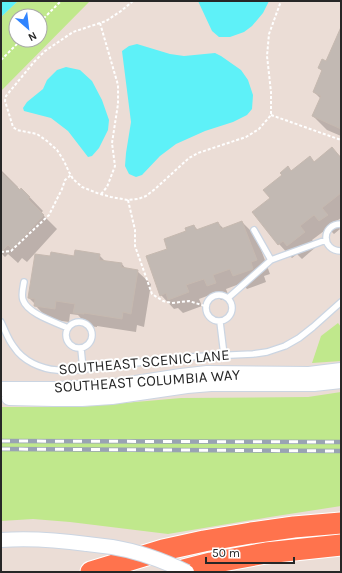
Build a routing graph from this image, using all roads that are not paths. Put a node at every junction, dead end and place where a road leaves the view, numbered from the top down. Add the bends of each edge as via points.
1 (341, 224) edge
2 (254, 230) dead end
3 (326, 240) junction
4 (341, 251) edge
5 (271, 260) junction
6 (24, 282) dead end
7 (228, 298) junction
8 (341, 302) edge
9 (1, 322) edge
10 (220, 322) junction
11 (68, 328) junction
12 (81, 349) junction
13 (224, 355) junction
14 (83, 369) junction
15 (341, 370) edge
16 (341, 381) edge
17 (1, 389) edge
18 (1, 398) edge
19 (341, 523) edge
20 (1, 540) edge
21 (341, 545) edge
22 (91, 572) edge
23 (176, 572) edge
24 (187, 572) edge

1 - 3 lane via 329,228
2 - 5 lane
3 - 4 lane via 330,247
3 - 5 lane
5 - 7 lane
6 - 11 lane via 22,293 26,306
7 - 10 lane via 232,311 227,319
7 - 10 lane via 214,296 205,306 210,319
8 - 13 lane, SOUTHEAST SCENIC LANE via 314,327 285,346 267,352
9 - 14 lane, SOUTHEAST SCENIC LANE via 14,348 25,359 52,370
10 - 13 lane
11 - 12 lane via 67,342 70,346
11 - 12 lane via 79,322 91,329 91,342
12 - 14 lane
13 - 14 lane, SOUTHEAST SCENIC LANE
15 - 17 street, SOUTHEAST COLUMBIA WAY via 309,374 207,373 116,386
16 - 18 street, SOUTHEAST COLUMBIA WAY via 308,384 211,384 82,399
19 - 22 highway via 294,527 204,541 163,550
20 - 24 street, bridge via 54,540 113,547
21 - 23 highway via 266,553

